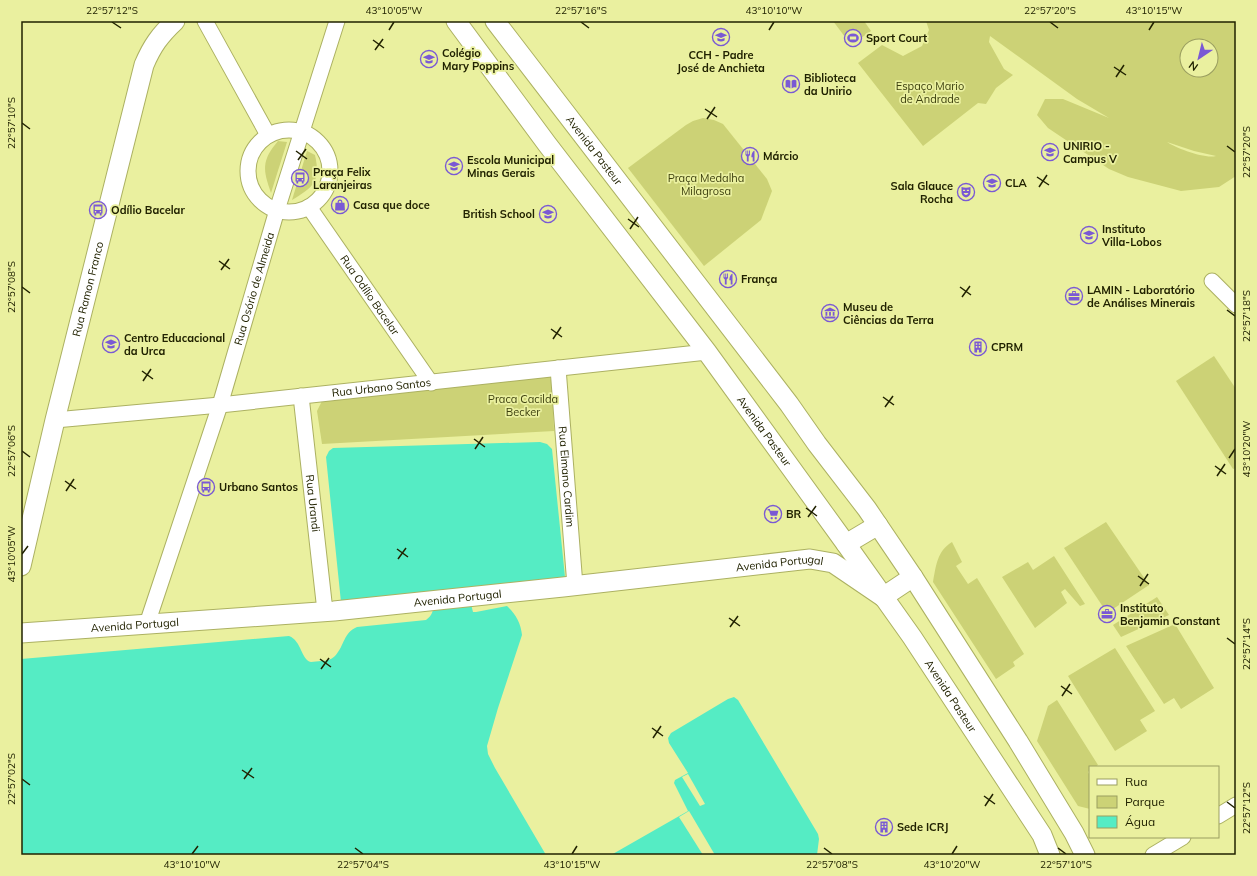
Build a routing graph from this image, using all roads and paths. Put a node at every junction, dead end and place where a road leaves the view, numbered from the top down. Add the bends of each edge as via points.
1 (175, 21) edge
2 (205, 21) edge
3 (337, 21) edge
4 (456, 21) edge
5 (490, 21) edge
6 (495, 21) edge
7 (470, 38) junction
8 (303, 131) junction
9 (268, 135) junction
10 (309, 207) junction
11 (277, 210) junction
12 (1212, 282) dead end
13 (1236, 305) edge
14 (707, 352) junction
15 (558, 368) junction
16 (431, 383) junction
17 (301, 396) junction
18 (220, 405) junction
19 (55, 420) junction
20 (878, 525) junction
21 (846, 544) junction
22 (21, 566) edge
23 (913, 577) junction
24 (569, 586) junction
25 (883, 597) junction
26 (330, 611) junction
27 (147, 624) junction
28 (21, 633) edge
29 (1236, 805) edge
30 (1219, 815) edge
31 (1181, 838) edge
32 (1050, 855) edge
33 (1085, 855) edge
34 (1153, 855) edge

1 - 19 street, Rua Ramon Franco via 153,45 144,65
2 - 9 street
3 - 8 street, Rua Osório de Almeida
4 - 7 street, Avenida Pasteur
5 - 7 street
6 - 20 street, Avenida Pasteur via 789,404
7 - 14 street, Avenida Pasteur
8 - 9 street via 285,129
8 - 10 street via 315,138 330,160 331,174 328,187 320,199
8 - 11 street, Rua Osório de Almeida
9 - 11 street via 252,153 248,164 248,176 258,197
10 - 11 street via 294,212
10 - 16 street, Rua Odílio Bacelar
11 - 18 street, Rua Osório de Almeida
12 - 13 street
14 - 15 street, Rua Urbano Santos
14 - 21 street, Avenida Pasteur
15 - 16 street, Rua Urbano Santos
15 - 24 street, Rua Elmano Cardim
16 - 17 street, Rua Urbano Santos
17 - 18 street, Rua Urbano Santos
17 - 26 street, Rua Urandi
18 - 19 street, Rua Urbano Santos
18 - 27 street, Rua Osório de Almeida
19 - 22 street, Rua Ramon Franco
20 - 21 street
20 - 23 street, Avenida Pasteur
21 - 25 street, Avenida Pasteur
23 - 25 street
23 - 33 street, Avenida Pasteur via 1018,741
24 - 25 street, Avenida Portugal via 810,559 833,563
24 - 26 street, Avenida Portugal
25 - 32 street, Avenida Pasteur via 1042,835
26 - 27 street, Avenida Portugal
27 - 28 street, Avenida Portugal
29 - 30 street
31 - 34 street

